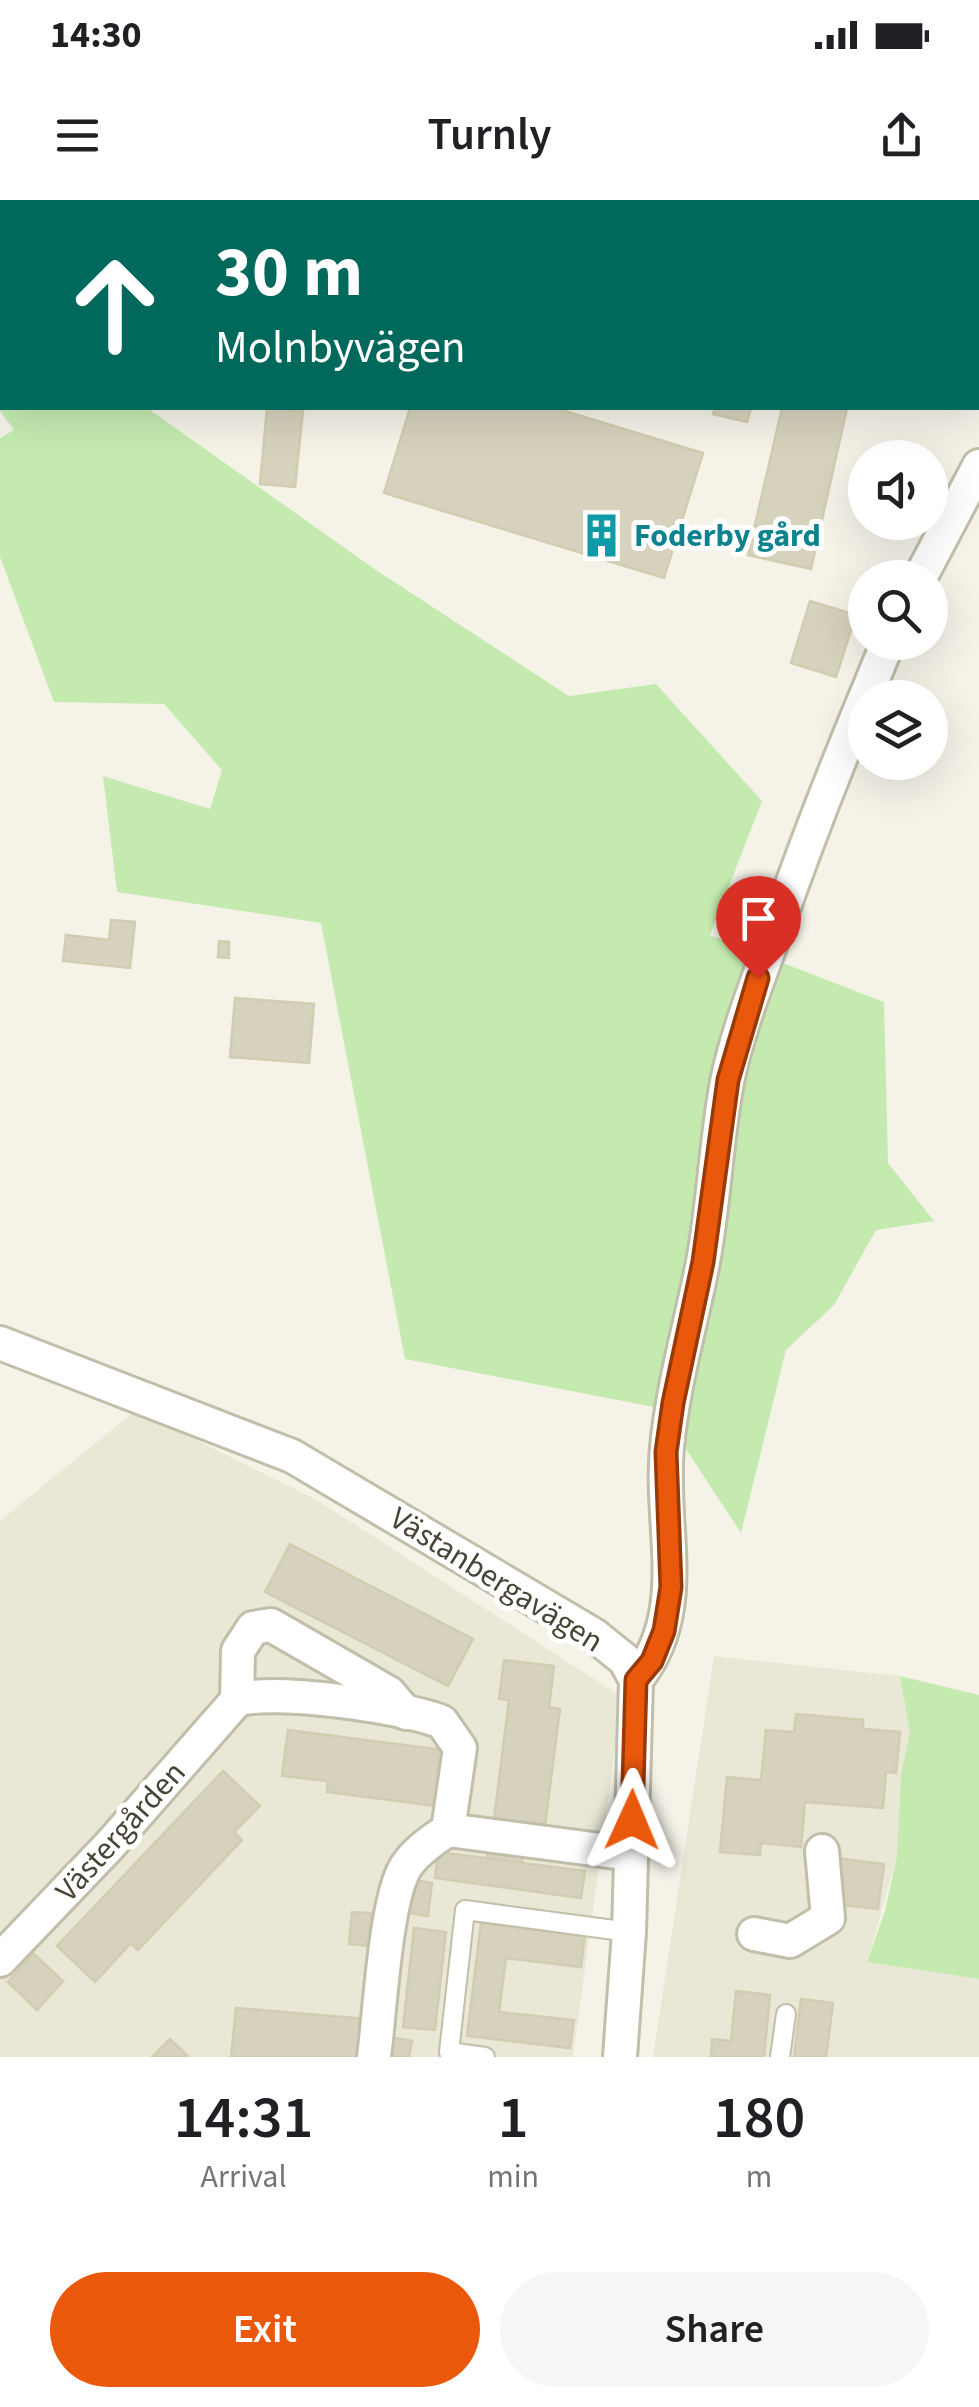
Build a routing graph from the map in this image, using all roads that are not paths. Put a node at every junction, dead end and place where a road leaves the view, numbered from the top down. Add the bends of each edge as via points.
1 (979, 466) edge
2 (929, 560) edge
3 (848, 739) edge
4 (0, 1343) edge
5 (636, 1680) junction
6 (237, 1700) junction
7 (406, 1713) junction
8 (448, 1830) junction
9 (822, 1851) dead end
10 (631, 1854) junction
11 (630, 1932) junction
12 (754, 1934) dead end
13 (0, 1960) edge
14 (786, 2014) dead end
15 (374, 2057) edge
16 (484, 2057) edge
17 (620, 2057) edge
18 (780, 2057) edge

1 - 2 street
3 - 5 street via 810,831 728,1080 703,1262 666,1452 667,1617 652,1661
4 - 5 street, Västanbergavägen via 292,1456 594,1635 625,1660
5 - 10 street
6 - 7 street via 261,1695
6 - 7 street via 238,1651 253,1628 271,1624 390,1693
6 - 13 street, Västergården
7 - 8 street via 442,1722 460,1748
8 - 10 street
8 - 15 street via 403,1871
9 - 12 street via 828,1918 790,1941
10 - 11 street
11 - 16 lane via 465,1910 449,2052
11 - 17 street
14 - 18 lane

